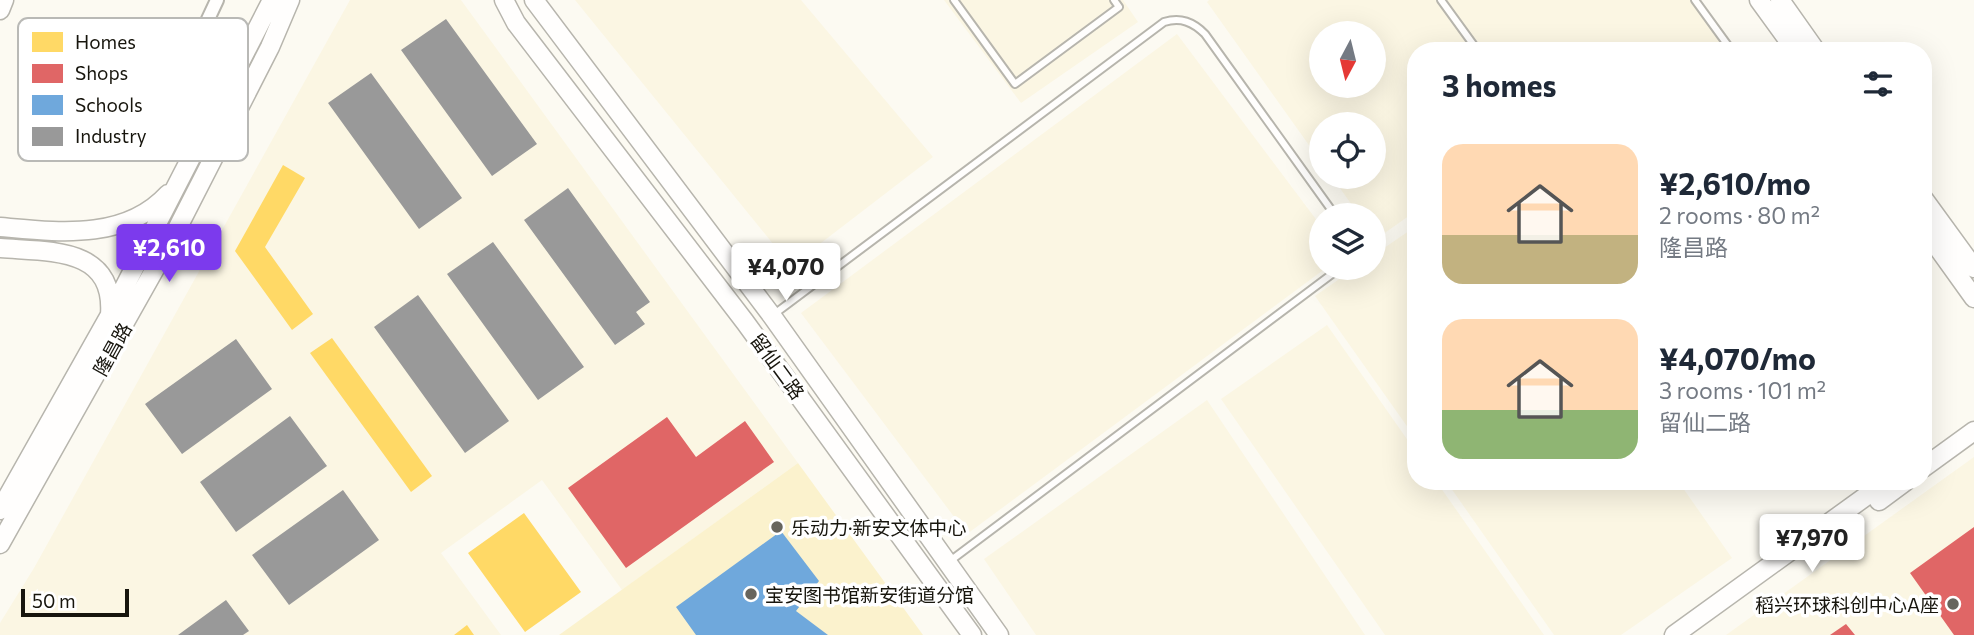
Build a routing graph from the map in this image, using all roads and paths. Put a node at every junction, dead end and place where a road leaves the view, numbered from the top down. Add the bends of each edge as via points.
1 (4, 0) edge
2 (217, 0) edge
3 (272, 0) edge
4 (290, 0) edge
5 (534, 0) edge
6 (954, 0) edge
7 (1114, 0) edge
8 (1441, 0) edge
9 (1695, 0) edge
10 (1759, 0) edge
11 (1780, 0) edge
12 (508, 7) edge
13 (0, 9) edge
14 (209, 18) edge
15 (1471, 42) edge
16 (1725, 42) edge
17 (1789, 42) edge
18 (1810, 42) edge
19 (248, 47) edge
20 (248, 90) edge
21 (191, 161) edge
22 (212, 161) edge
23 (181, 180) junction
24 (1326, 203) edge
25 (1932, 210) edge
26 (0, 227) edge
27 (1932, 240) edge
28 (0, 248) edge
29 (1974, 268) edge
30 (1324, 280) edge
31 (1974, 298) edge
32 (110, 315) junction
33 (772, 316) junction
34 (1974, 419) edge
35 (1974, 431) edge
36 (1932, 449) edge
37 (1932, 461) edge
38 (1875, 490) edge
39 (1894, 490) edge
40 (0, 510) edge
41 (0, 544) edge
42 (949, 561) junction
43 (972, 635) edge
44 (999, 635) edge
45 (1674, 635) edge
46 (1695, 635) edge

1 - 13 street
2 - 14 street
3 - 19 street, 隆昌路
4 - 20 street, 隆昌路
5 - 12 street
5 - 33 street, 留仙二路
6 - 7 lane via 1015,84 1119,7
8 - 15 lane
9 - 16 lane
10 - 17 street
11 - 18 street
12 - 43 street, 留仙二路
21 - 23 street, 隆昌路
22 - 41 street, 隆昌路 via 116,343
23 - 26 street via 156,207 125,224 54,231
23 - 32 street, 隆昌路
24 - 33 lane via 1205,34 1196,25 1175,19 1164,22
25 - 29 street
27 - 31 street
28 - 32 street via 67,253 82,259 102,275 109,289
30 - 42 lane
32 - 40 street, 隆昌路
33 - 42 street, 留仙二路
34 - 36 street
35 - 37 street
38 - 45 street
39 - 46 street
42 - 44 street, 留仙二路

